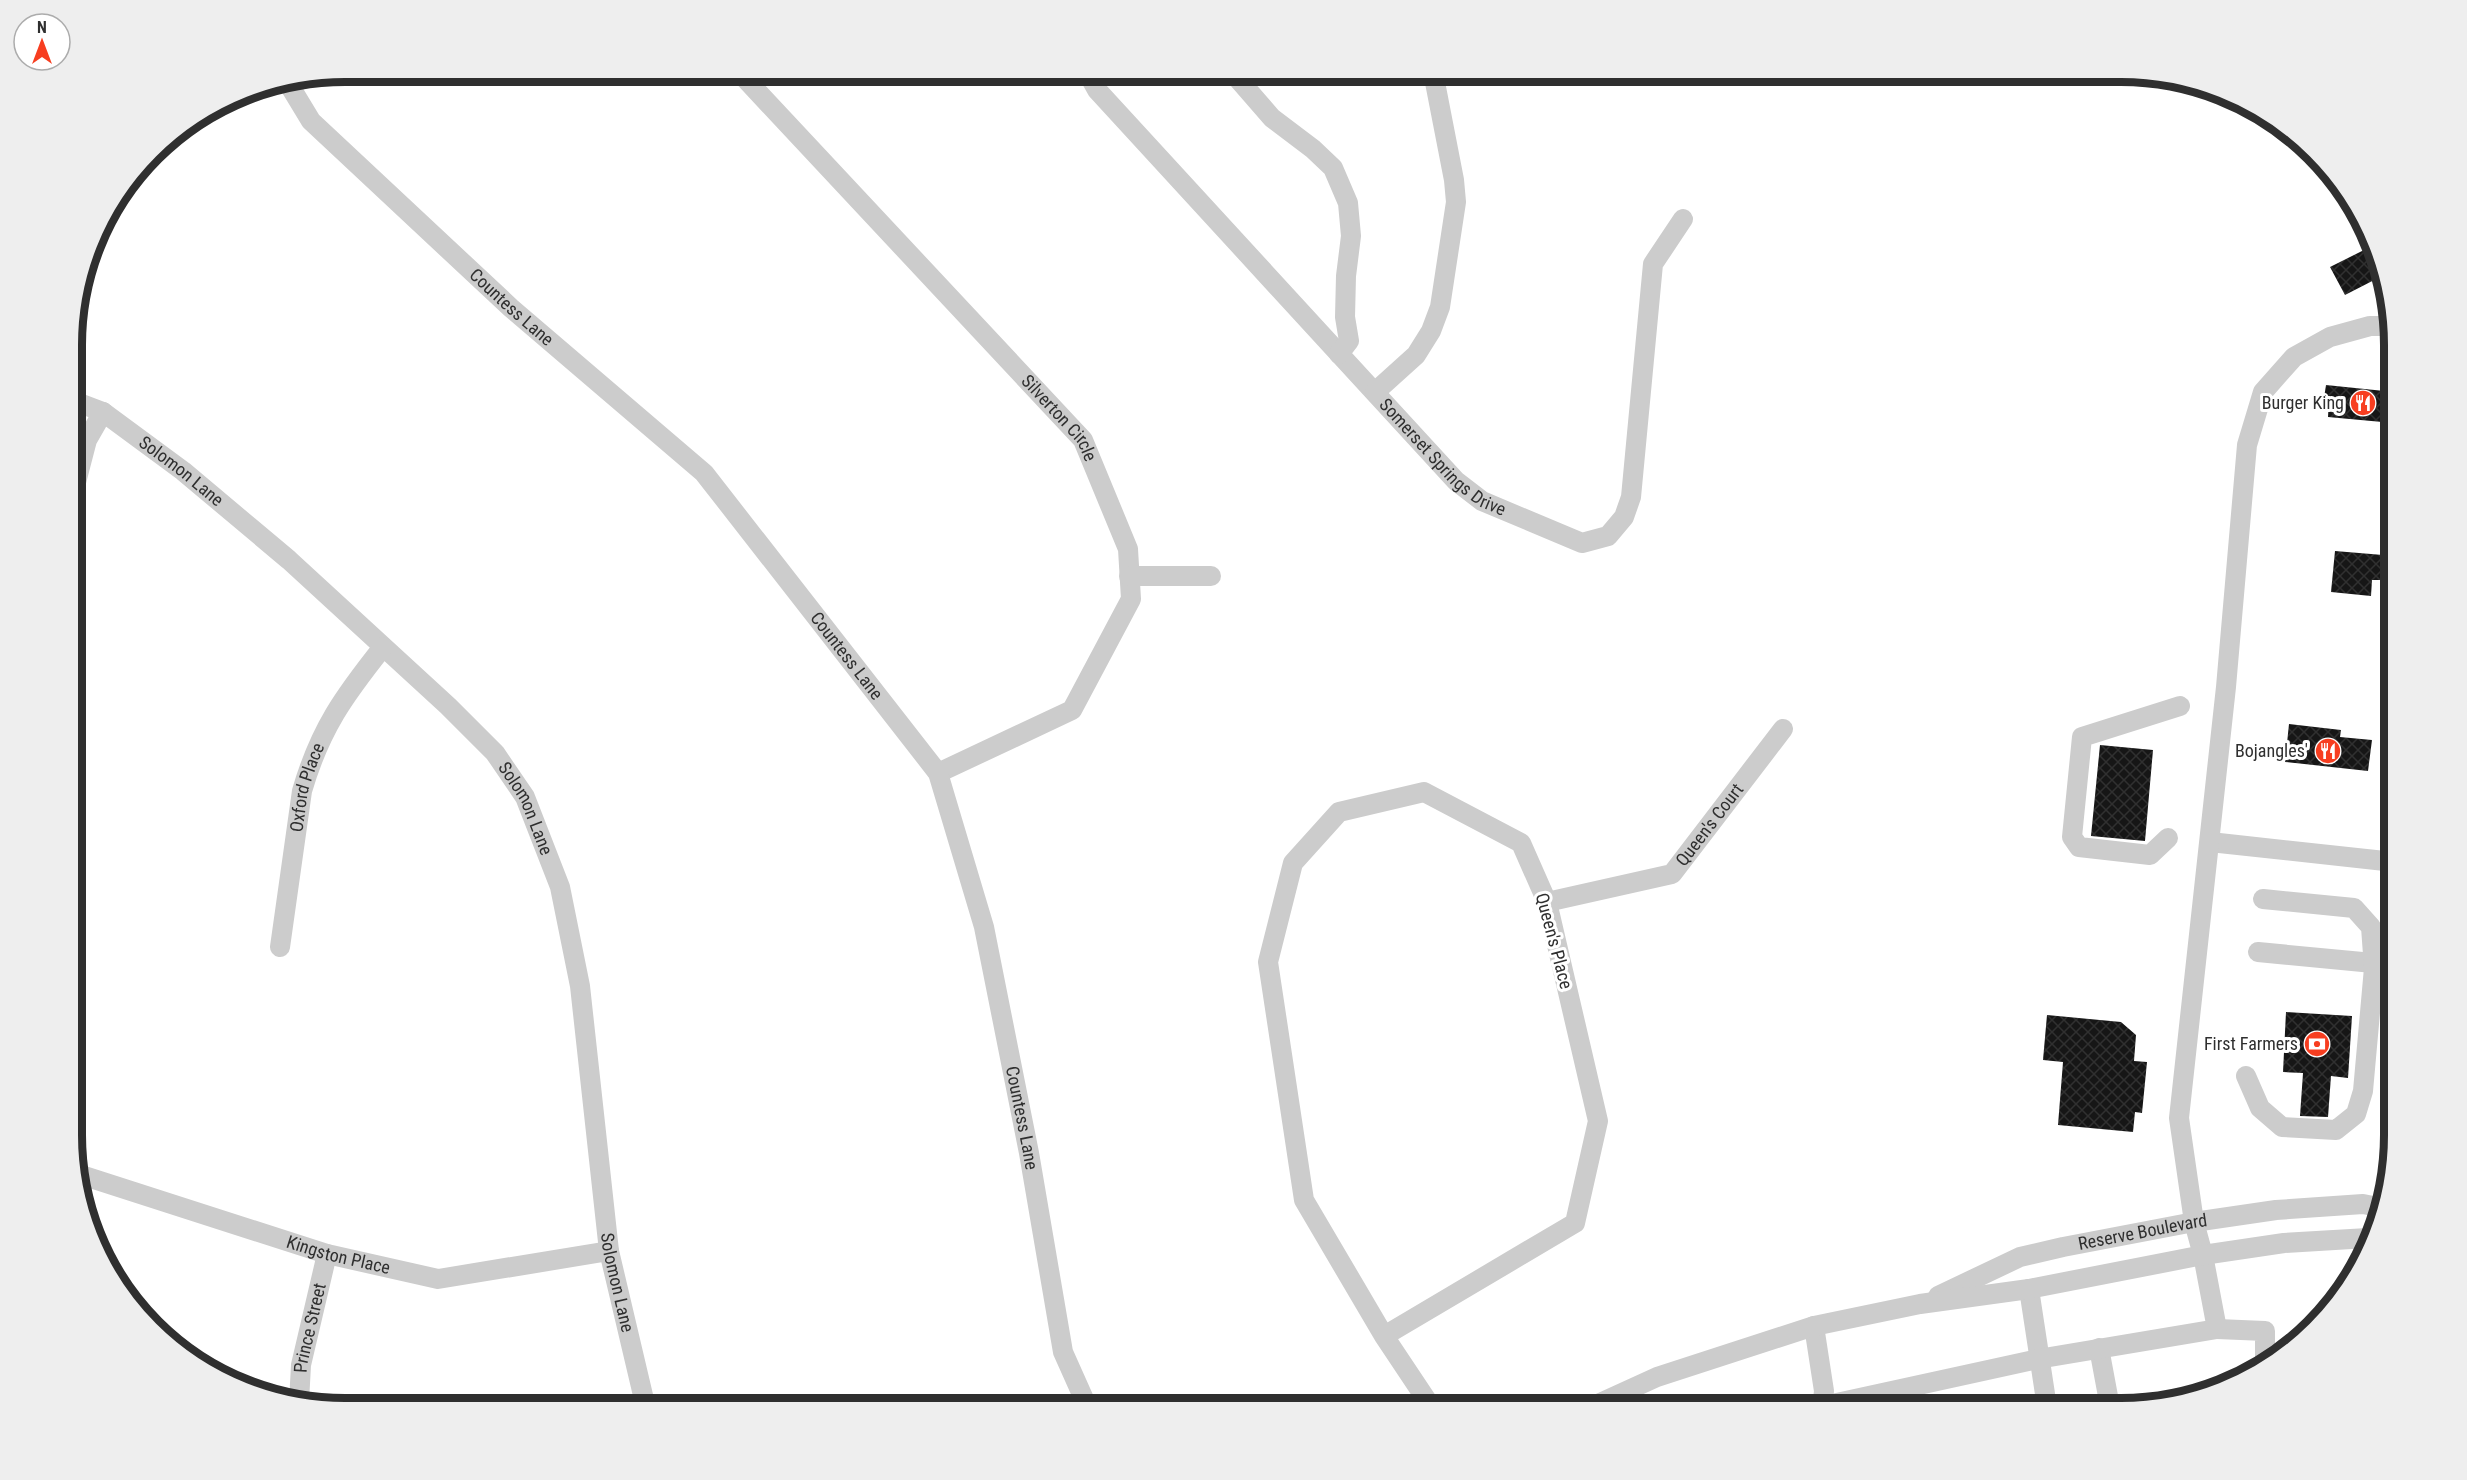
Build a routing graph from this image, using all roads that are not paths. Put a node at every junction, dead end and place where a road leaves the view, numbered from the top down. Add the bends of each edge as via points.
1 (748, 82) edge
2 (1093, 82) edge
3 (1241, 82) edge
4 (1435, 82) edge
5 (291, 88) edge
6 (1683, 219) dead end
7 (2384, 326) edge
8 (1339, 354) junction
9 (1375, 393) junction
10 (82, 404) edge
11 (103, 412) junction
12 (82, 459) edge
13 (1130, 576) junction
14 (1211, 576) dead end
15 (383, 646) junction
16 (2180, 706) dead end
17 (1783, 729) dead end
18 (938, 773) junction
19 (2168, 838) dead end
20 (2210, 842) junction
21 (2384, 861) edge
22 (2263, 899) dead end
23 (1547, 902) junction
24 (280, 947) dead end
25 (2258, 952) dead end
26 (2374, 965) junction
27 (2246, 1076) dead end
28 (86, 1177) edge
29 (2375, 1206) edge
30 (2194, 1222) junction
31 (2363, 1238) edge
32 (609, 1251) junction
33 (327, 1254) junction
34 (2203, 1255) junction
35 (2029, 1289) junction
36 (1920, 1305) junction
37 (1814, 1326) junction
38 (2217, 1329) junction
39 (1384, 1336) junction
40 (2099, 1348) junction
41 (2265, 1355) edge
42 (2038, 1359) junction
43 (300, 1393) edge
44 (644, 1398) edge
45 (1084, 1398) edge
46 (1425, 1398) edge
47 (1611, 1398) edge
48 (1823, 1398) edge
49 (1862, 1398) edge
50 (2045, 1398) edge
51 (2108, 1398) edge

1 - 13 street, Silverton Circle via 1083,440 1128,549
2 - 8 street, Somerset Springs Drive
3 - 8 street via 1272,118 1333,168 1348,203 1351,236 1345,317 1349,341
4 - 9 street via 1456,202 1440,308 1416,355
5 - 18 street, Countess Lane via 311,121 485,284 704,473
6 - 9 street, Somerset Springs Drive via 1653,264 1631,497 1624,517 1608,536 1582,543 1482,501 1456,481
7 - 20 street via 2330,338 2294,357 2263,392 2247,445
8 - 9 street, Somerset Springs Drive
10 - 11 street, Solomon Lane
11 - 12 street via 87,440
11 - 15 street, Solomon Lane via 183,471
13 - 14 street
13 - 18 street, Silverton Circle via 1131,599 1072,710
15 - 24 street, Oxford Place via 345,694 326,726 309,768 302,791
15 - 32 street, Solomon Lane via 495,753 525,797 560,887 580,986
16 - 19 street via 2082,737 2072,837 2079,847 2150,855
17 - 23 street, Queen's Court via 1672,874
18 - 45 street, Countess Lane via 984,927 1063,1352
20 - 21 street
20 - 30 street via 2180,1118
22 - 26 street via 2354,908 2371,927
23 - 39 street, Queen's Place via 1598,1121 1575,1223
23 - 39 street, Queen's Place via 1521,843 1424,792 1339,812 1293,862 1268,962 1304,1200
25 - 26 street
26 - 27 street via 2363,1090 2356,1114 2336,1130 2282,1127 2260,1108
28 - 33 street, Kingston Place
29 - 30 street, Reserve Boulevard via 2276,1210
30 - 34 street
30 - 36 street, Reserve Boulevard via 2020,1257
31 - 34 street, Reserve Boulevard via 2284,1243
32 - 33 street, Kingston Place via 438,1279
32 - 44 street, Solomon Lane
33 - 43 street, Prince Street via 302,1365
34 - 35 street, Reserve Boulevard
34 - 38 street
35 - 36 street, Reserve Boulevard
35 - 42 street
36 - 37 street, Reserve Boulevard
37 - 47 street, Reserve Boulevard via 1657,1377
37 - 48 street
38 - 40 street
38 - 41 street via 2265,1331
39 - 46 street, Queen's Place
40 - 42 street
40 - 51 street
42 - 49 street
42 - 50 street

